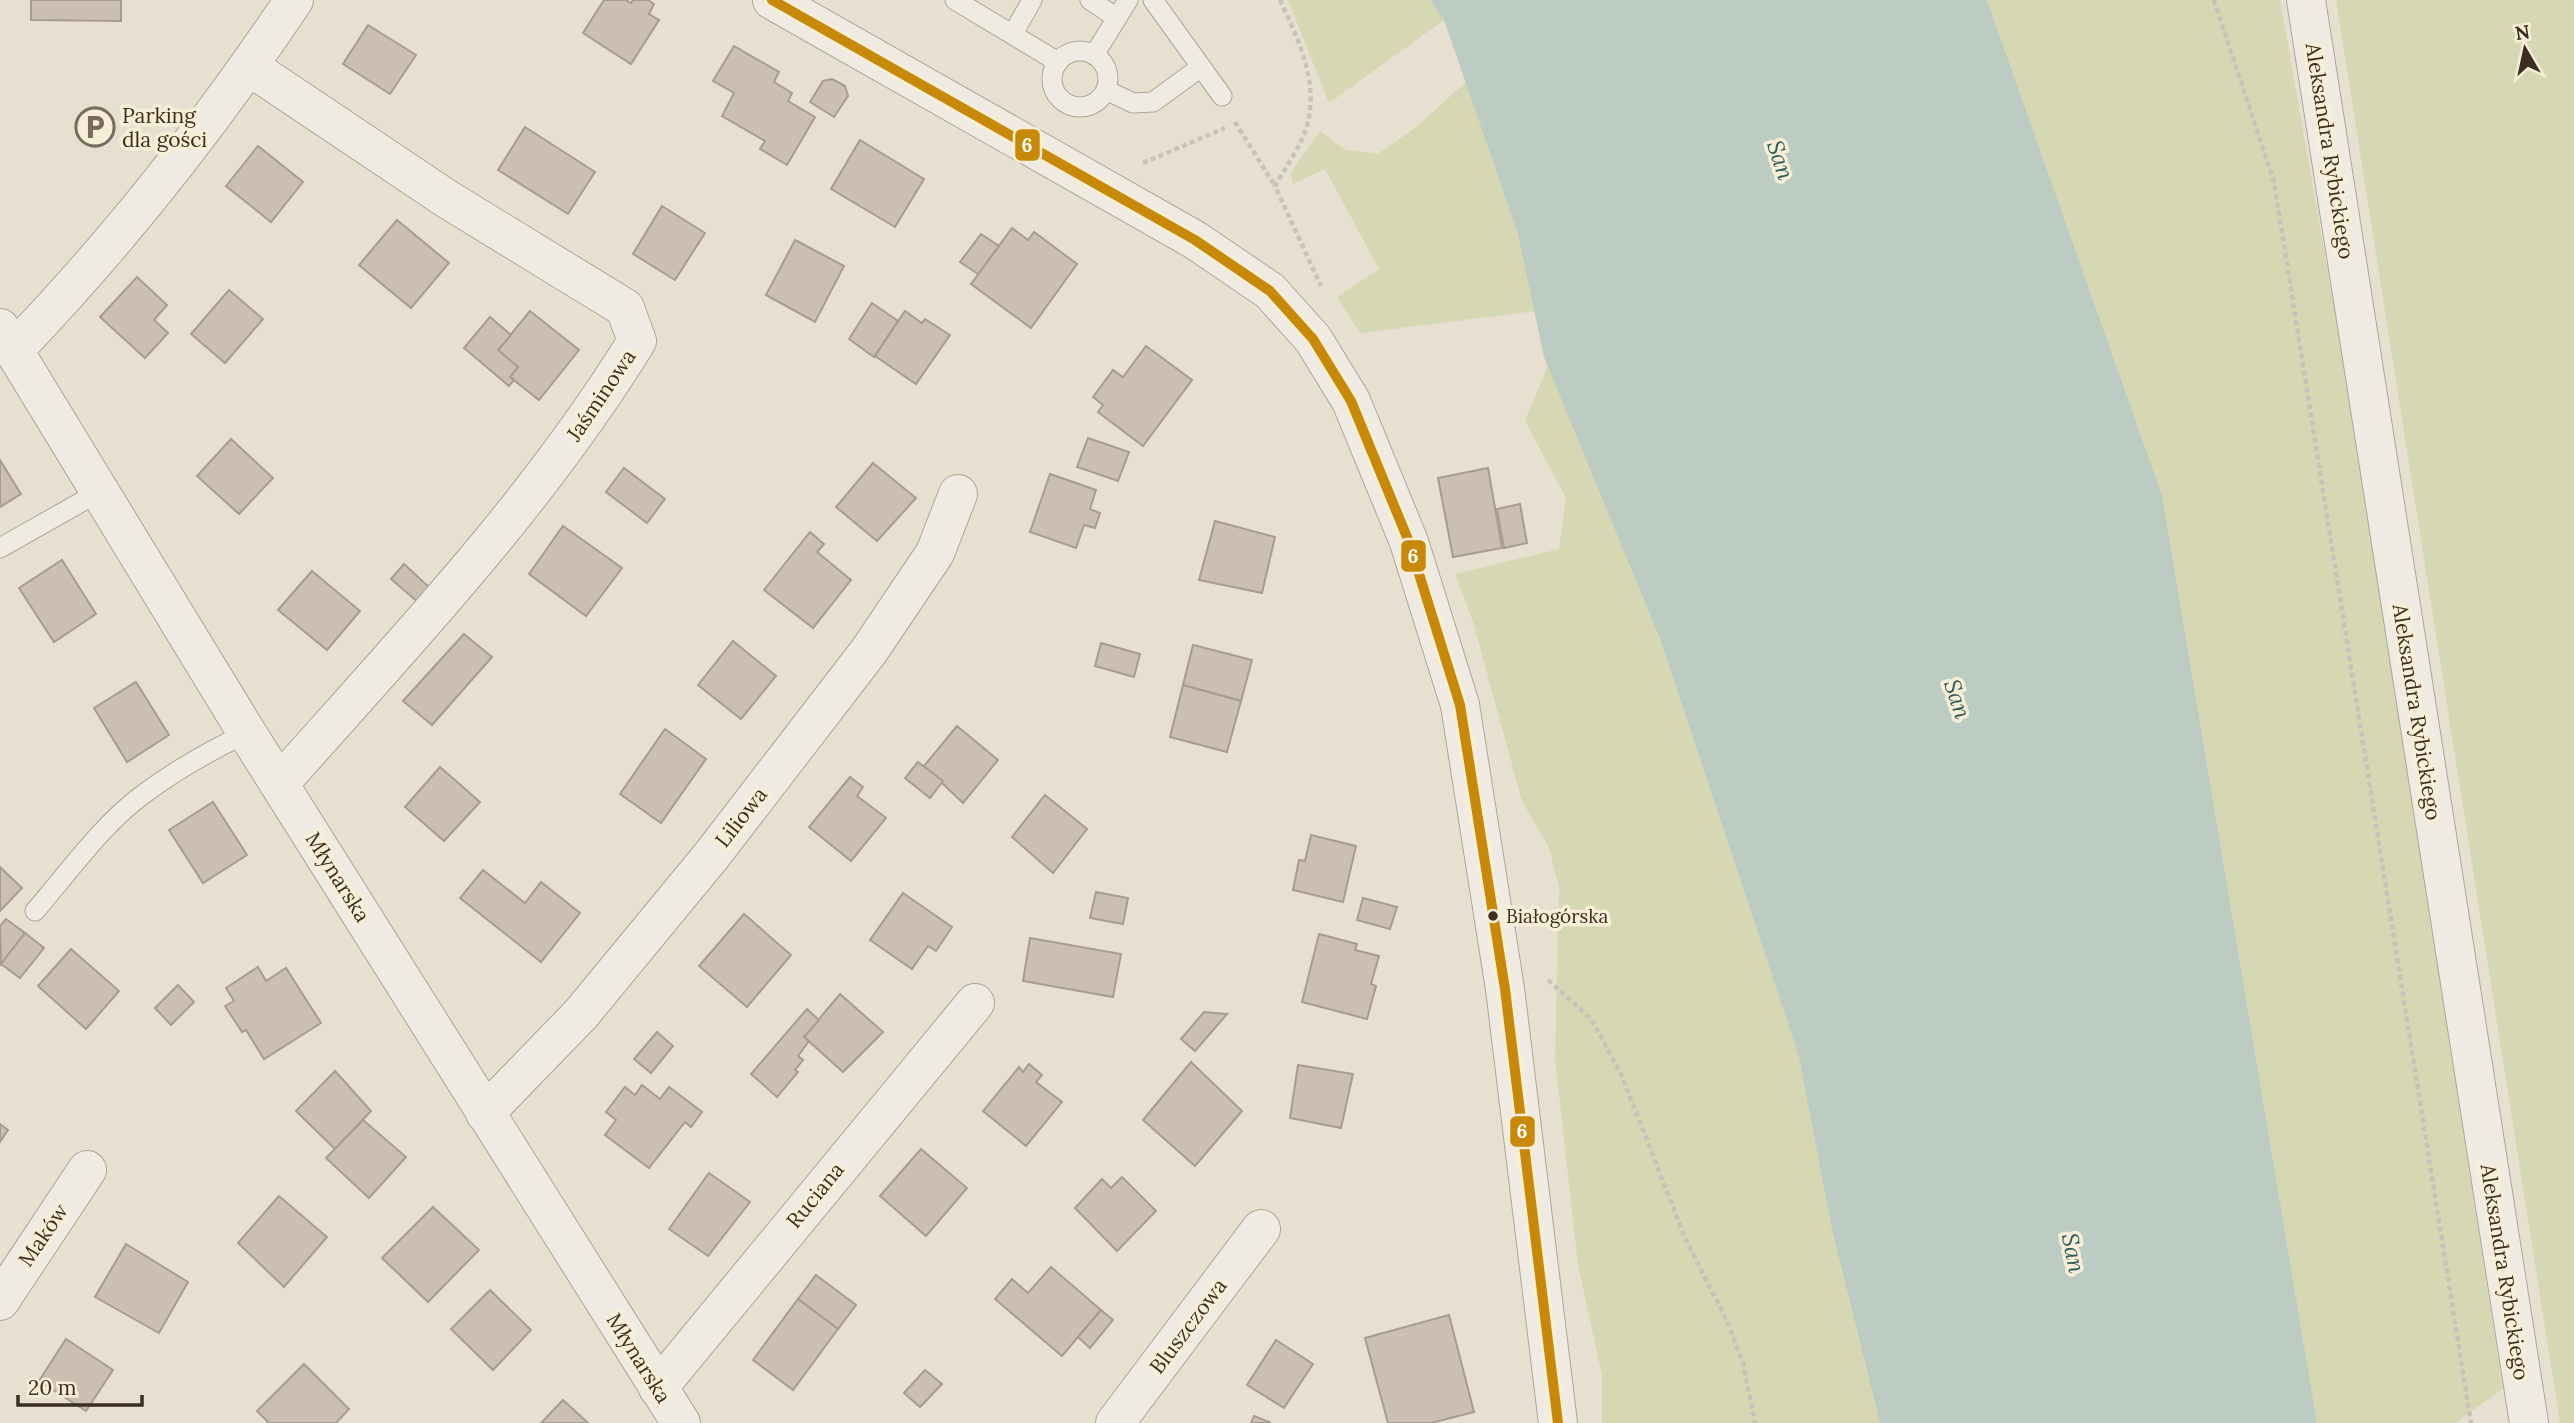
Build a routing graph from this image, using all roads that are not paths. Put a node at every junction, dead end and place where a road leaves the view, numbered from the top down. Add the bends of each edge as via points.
1 (294, 0) edge
2 (772, 0) edge
3 (955, 0) edge
4 (1032, 0) edge
5 (1090, 0) edge
6 (1128, 0) edge
7 (1153, 0) edge
8 (2306, 0) edge
9 (1117, 18) junction
10 (1013, 34) junction
11 (1094, 55) junction
12 (1058, 62) junction
13 (250, 67) junction
14 (1201, 68) junction
15 (1106, 90) junction
16 (1222, 96) road end
17 (6, 340) edge
18 (99, 492) junction
19 (958, 494) dead end
20 (0, 548) edge
21 (247, 733) junction
22 (280, 783) junction
23 (35, 911) dead end
24 (975, 1003) dead end
25 (485, 1113) junction
26 (87, 1170) dead end
27 (1261, 1229) dead end
28 (0, 1301) edge
29 (658, 1388) junction
30 (681, 1423) edge
31 (1115, 1423) edge
32 (1558, 1423) edge
33 (2529, 1423) edge

1 - 13 street
2 - 32 street via 1195,240 1270,291 1313,339 1351,401 1409,542 1460,705 1507,1002
3 - 10 lane
4 - 10 lane
5 - 9 lane
6 - 9 lane
7 - 14 lane
8 - 33 street, Aleksandra Rybickiego
9 - 11 lane
10 - 12 lane
11 - 12 lane via 1070,53
11 - 15 lane via 1107,70
12 - 15 lane via 1053,88 1065,102 1088,106
13 - 17 street via 60,302
13 - 22 street, Jaśminowa via 447,199 625,308 637,341 603,395 499,535
14 - 15 lane via 1153,102 1133,103
14 - 16 lane
17 - 18 street, Młynarska
18 - 20 lane
18 - 21 street, Młynarska
19 - 25 street, Liliowa via 935,553 860,662 712,855 581,1014
21 - 22 street, Młynarska
21 - 23 lane via 191,761 138,797
22 - 25 street, Młynarska
24 - 29 street, Ruciana
25 - 29 street, Młynarska
26 - 28 street, Maków
27 - 31 street, Bluszczowa
29 - 30 street, Młynarska

